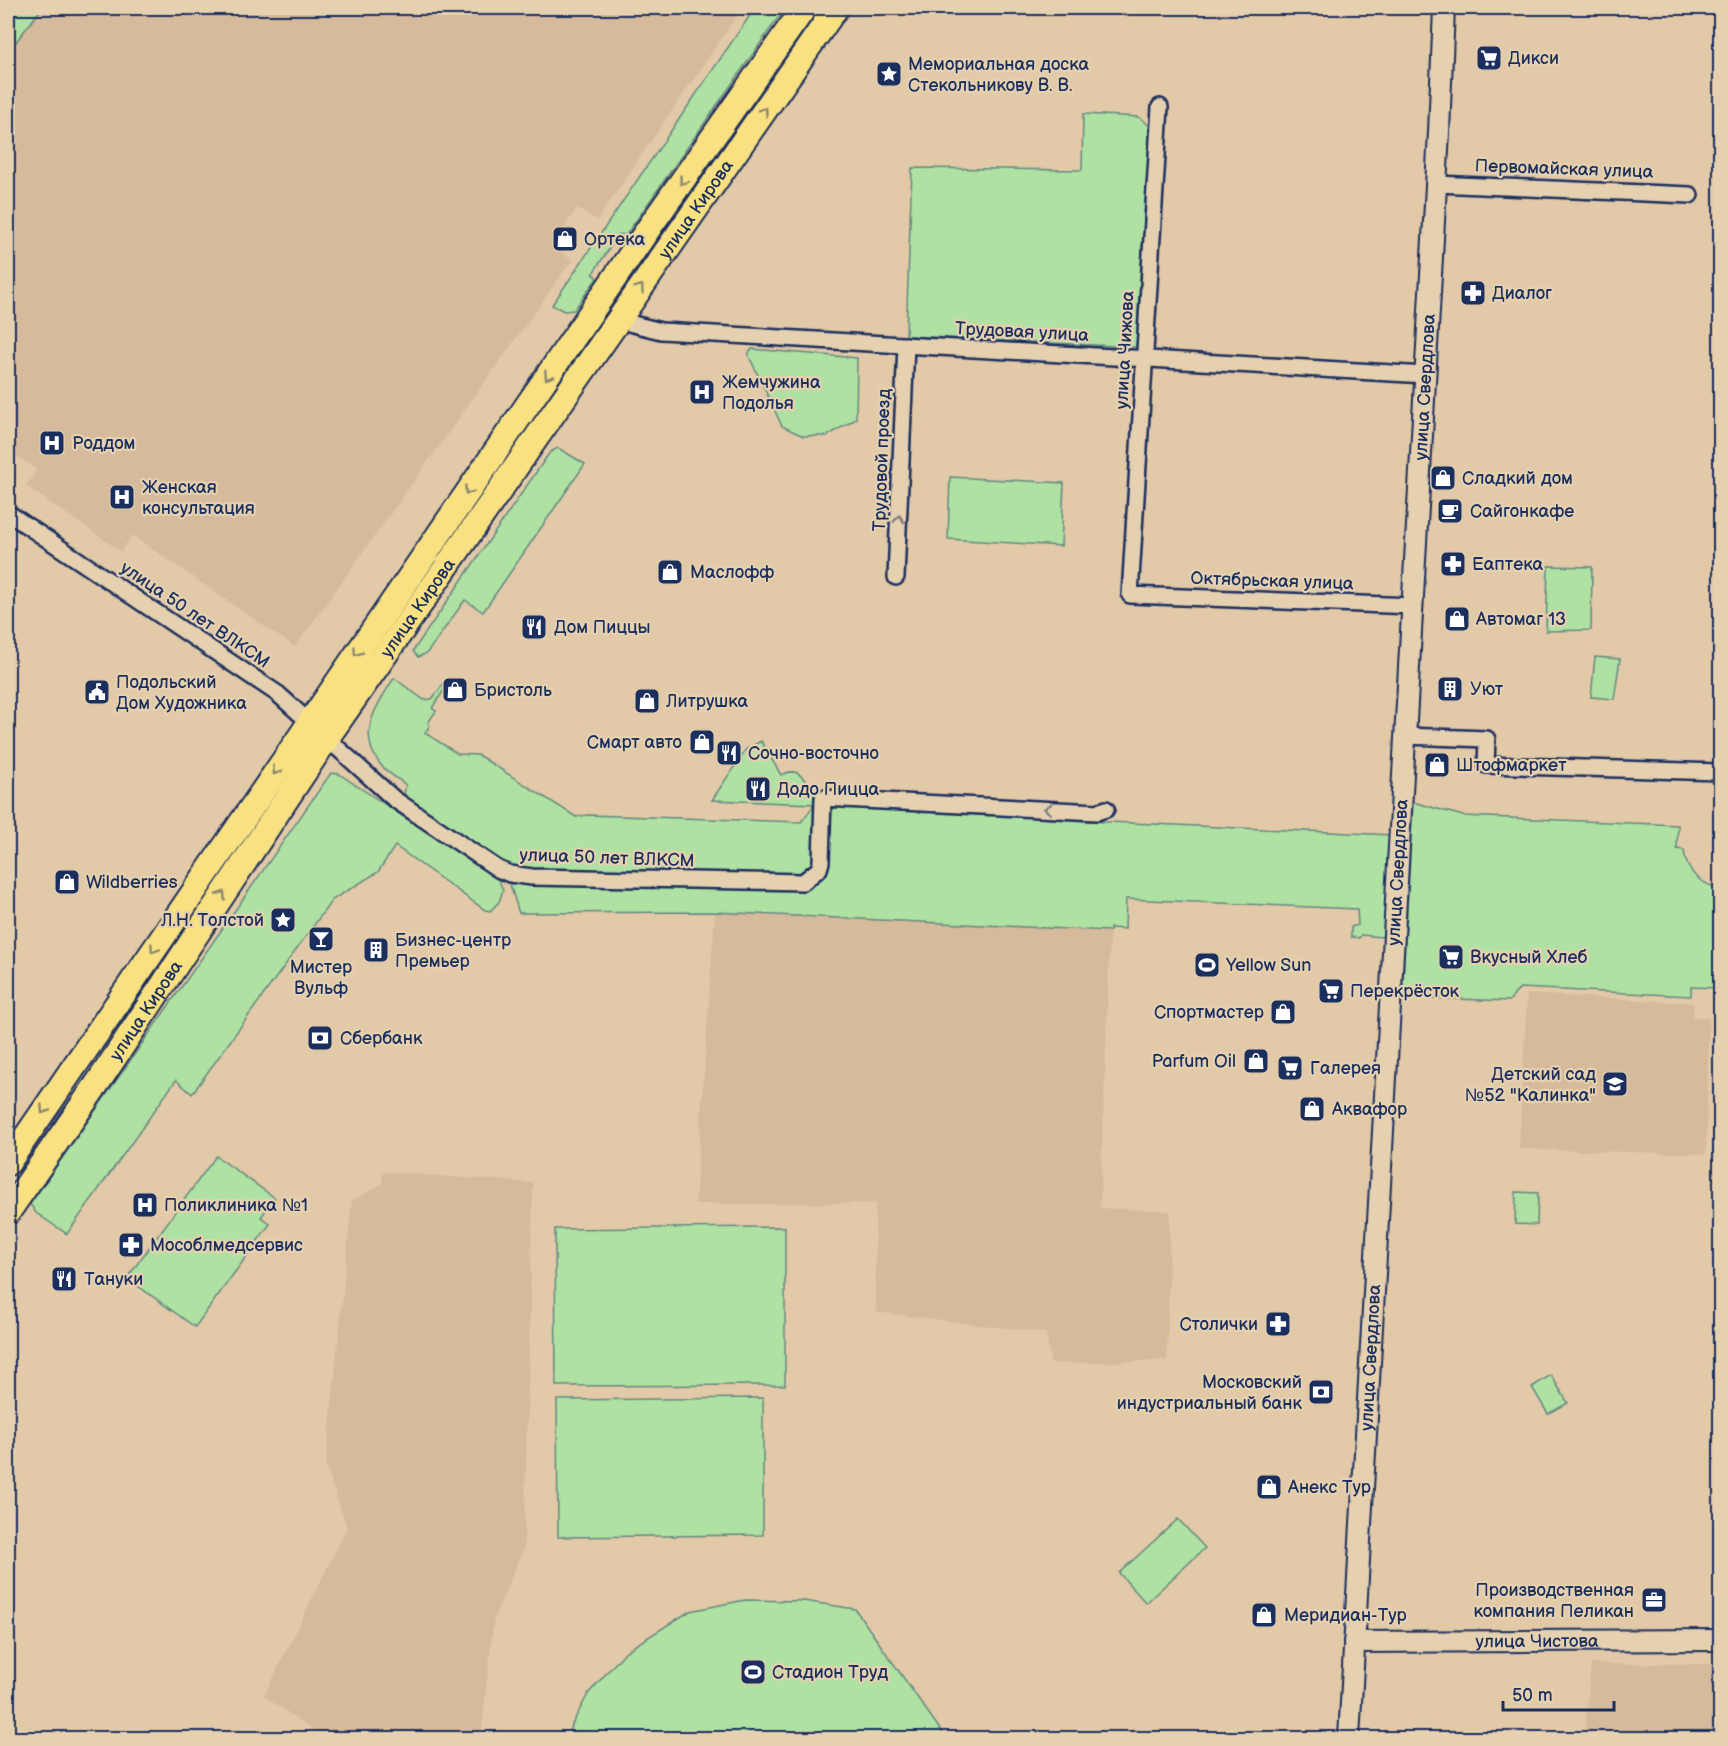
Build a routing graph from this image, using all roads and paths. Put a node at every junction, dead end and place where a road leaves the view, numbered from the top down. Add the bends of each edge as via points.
1 (804, 8) edge
2 (836, 8) edge
3 (1444, 8) edge
4 (1160, 107) dead end
5 (717, 134) junction
6 (736, 150) junction
7 (1436, 184) junction
8 (1690, 195) dead end
9 (617, 320) junction
10 (573, 338) junction
11 (906, 345) junction
12 (595, 353) junction
13 (1144, 359) junction
14 (1426, 375) junction
15 (8, 513) edge
16 (896, 577) dead end
17 (1130, 595) joint
18 (1413, 606) junction
19 (309, 722) junction
20 (1405, 735) junction
21 (327, 738) junction
22 (1720, 772) edge
23 (1106, 809) dead end
24 (8, 1163) edge
25 (8, 1212) edge
26 (1720, 1640) edge
27 (1354, 1642) junction
28 (1349, 1738) edge

1 - 5 main road, улица Кирова
6 -> 2 main road, улица Кирова
3 - 7 street, улица Свердлова
4 - 13 street, улица Чижова
5 - 6 main road via 720,149
5 -> 10 main road, улица Кирова
9 -> 6 main road, улица Кирова
7 - 8 street, Первомайская улица
7 - 14 street, улица Свердлова
9 - 11 street, Трудовая улица via 661,331
9 - 12 main road, улица Кирова
10 - 12 main road via 583,333 592,336
10 -> 19 main road, улица Кирова
11 - 13 street, Трудовая улица
16 -> 11 street, Трудовой проезд
12 - 21 main road, улица Кирова
13 - 14 street, Трудовая улица
13 - 17 street, улица Чижова
14 - 18 street, улица Свердлова
15 - 19 street, улица 50 лет ВЛКСМ via 278,694
17 - 18 street, Октябрьская улица
18 - 20 street, улица Свердлова
19 - 21 street, улица 50 лет ВЛКСМ
19 -> 24 main road, улица Кирова
20 - 22 street via 1487,739 1486,765
20 - 27 street, улица Свердлова
23 -> 21 street, улица 50 лет ВЛКСМ via 1097,812 823,798 821,862 819,869 803,882 532,877 498,869 394,799
25 -> 21 main road, улица Кирова
26 - 27 street, улица Чистова
27 - 28 street, улица Свердлова

